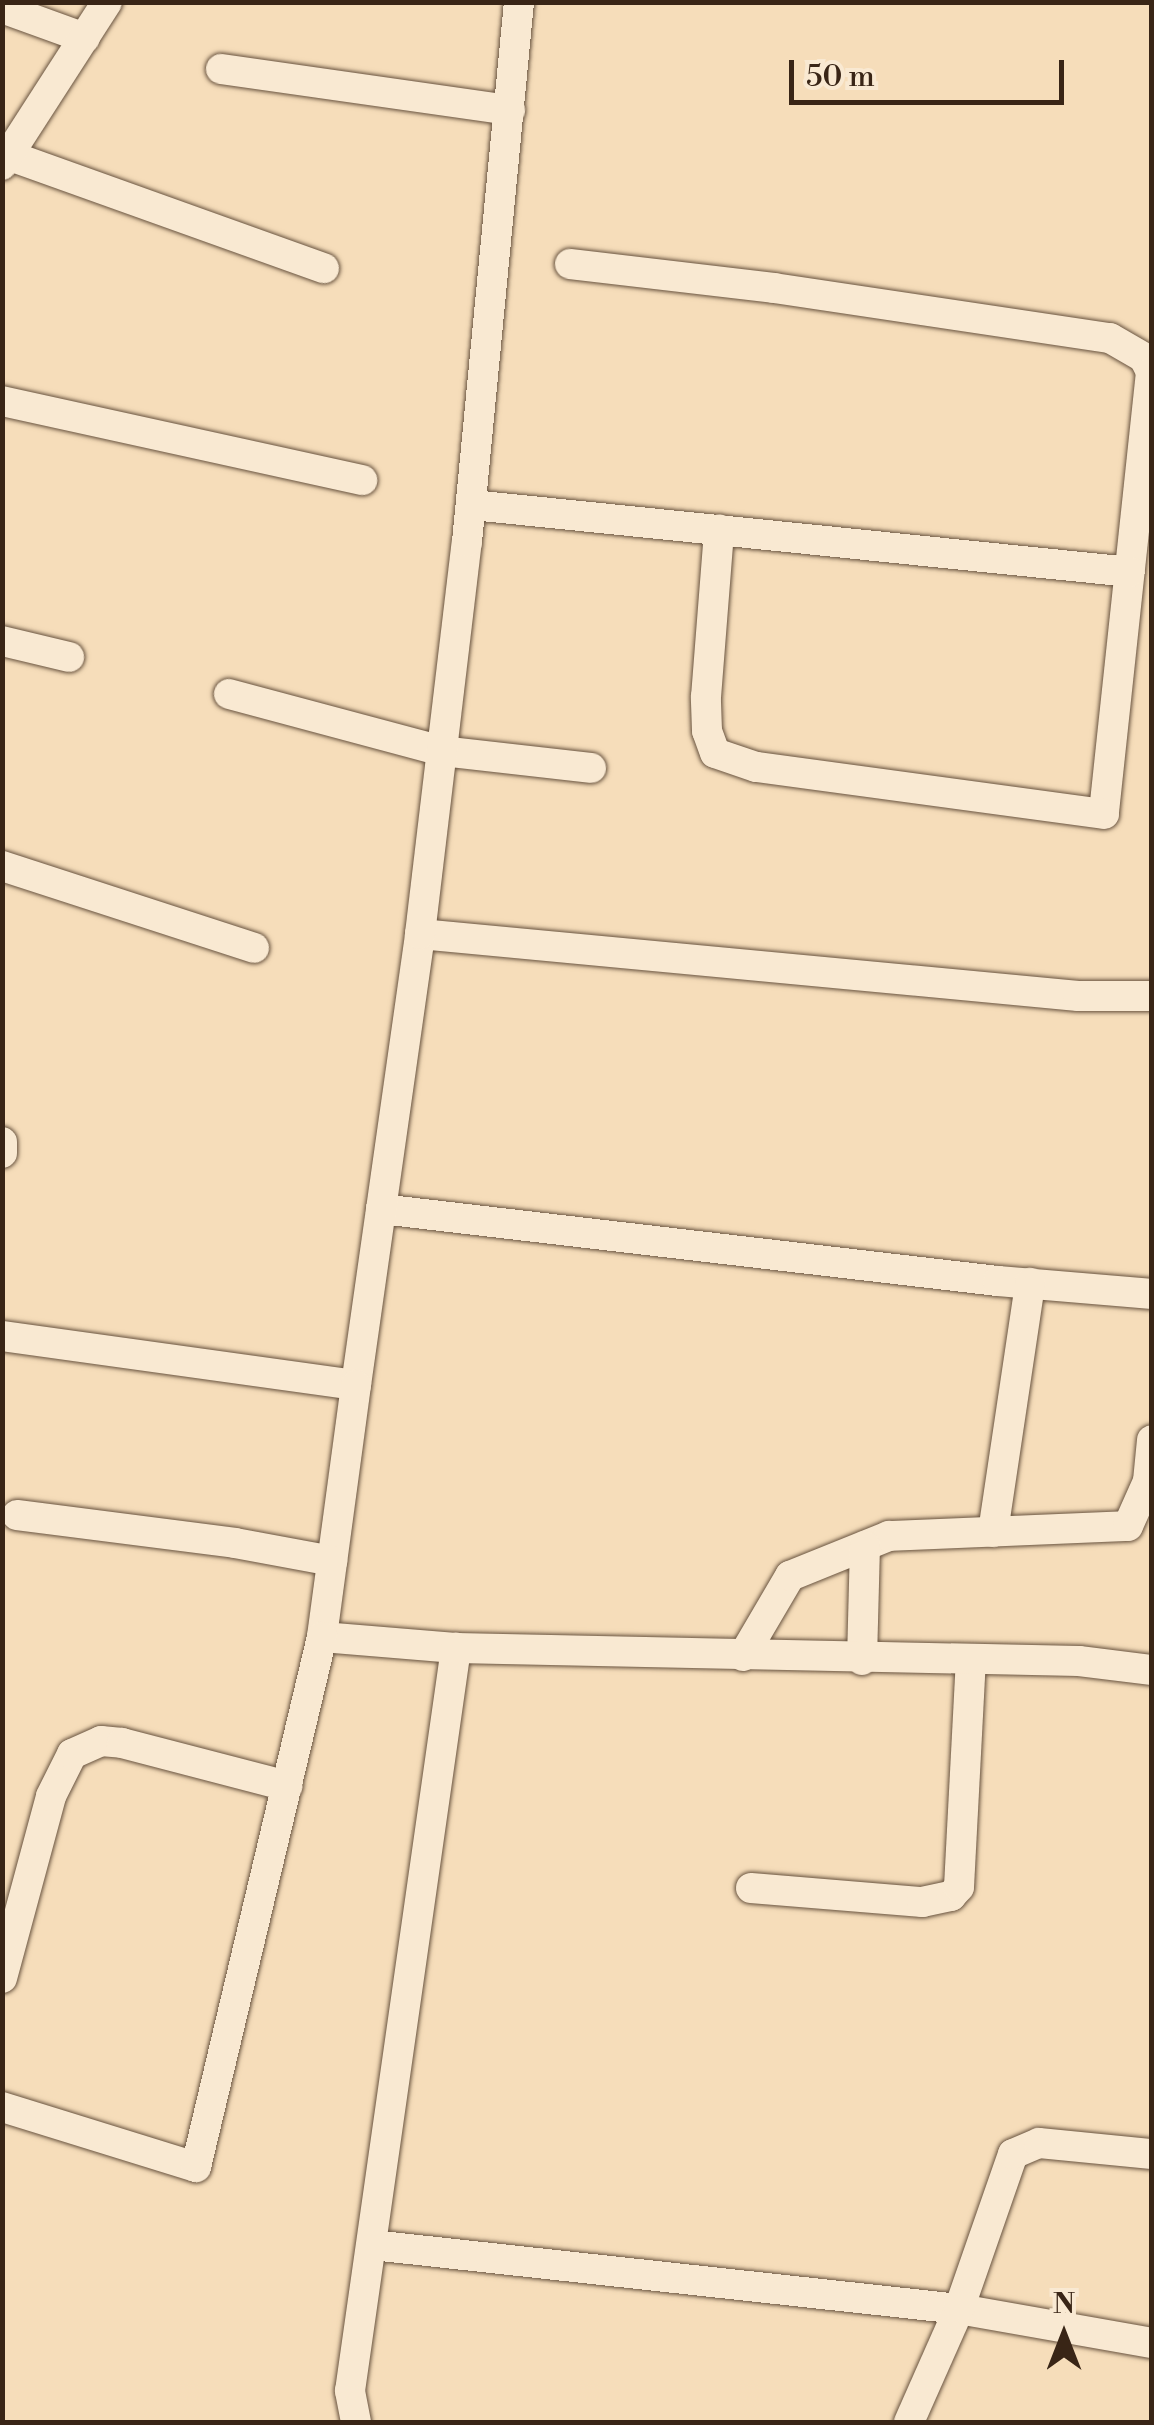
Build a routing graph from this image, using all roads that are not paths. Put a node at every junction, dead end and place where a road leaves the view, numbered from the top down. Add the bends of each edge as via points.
1 (107, 2) edge
2 (519, 2) edge
3 (2, 8) edge
4 (85, 38) junction
5 (221, 68) dead end
6 (510, 110) junction
7 (4, 158) edge
8 (570, 264) dead end
9 (324, 268) dead end
10 (2, 401) edge
11 (362, 480) dead end
12 (472, 504) junction
13 (719, 530) junction
14 (1130, 572) junction
15 (2, 641) edge
16 (68, 657) dead end
17 (229, 694) dead end
18 (442, 751) junction
19 (591, 768) dead end
20 (2, 866) edge
21 (420, 934) junction
22 (254, 948) dead end
23 (1152, 996) edge
24 (2, 1142) edge
25 (2, 1153) edge
26 (380, 1209) junction
27 (1030, 1283) junction
28 (1152, 1294) edge
29 (2, 1336) edge
30 (356, 1385) junction
31 (1152, 1440) edge
32 (17, 1515) dead end
33 (993, 1532) junction
34 (865, 1546) junction
35 (332, 1562) junction
36 (322, 1637) junction
37 (456, 1648) junction
38 (742, 1656) junction
39 (862, 1660) junction
40 (971, 1660) junction
41 (1152, 1670) edge
42 (287, 1786) junction
43 (752, 1888) dead end
44 (2, 1978) edge
45 (2, 2108) edge
46 (1152, 2154) edge
47 (372, 2245) junction
48 (959, 2309) junction
49 (1152, 2343) edge
50 (356, 2422) edge
51 (908, 2422) edge

1 - 4 street
2 - 6 street
3 - 4 street
4 - 7 street
5 - 6 street
6 - 12 street
7 - 9 street
8 - 14 street via 1110,338 1131,348 1152,372
10 - 11 street
12 - 13 street
12 - 18 street
13 - 14 street
13 - 14 street via 706,697 714,752 756,766 1104,814
15 - 16 street
17 - 18 street
18 - 19 street
18 - 21 street
20 - 22 street
21 - 23 street via 1078,996
21 - 26 street
24 - 25 street
26 - 27 street
26 - 30 street
27 - 28 street
27 - 33 street
29 - 30 street
30 - 35 street
31 - 33 street via 1148,1481 1128,1526
32 - 35 street
33 - 34 street via 889,1536
34 - 38 street via 790,1576
34 - 39 street
35 - 36 street
36 - 37 street
36 - 42 street
37 - 38 street
37 - 47 street
38 - 39 street
39 - 40 street
40 - 41 street
40 - 43 street via 960,1887 951,1896 922,1902
42 - 44 street via 122,1743 101,1741 72,1754 51,1796
42 - 45 street via 196,2167
46 - 48 street via 1038,2143 1020,2148 1006,2165
47 - 48 street
47 - 50 street via 350,2391
48 - 49 street
48 - 51 street

